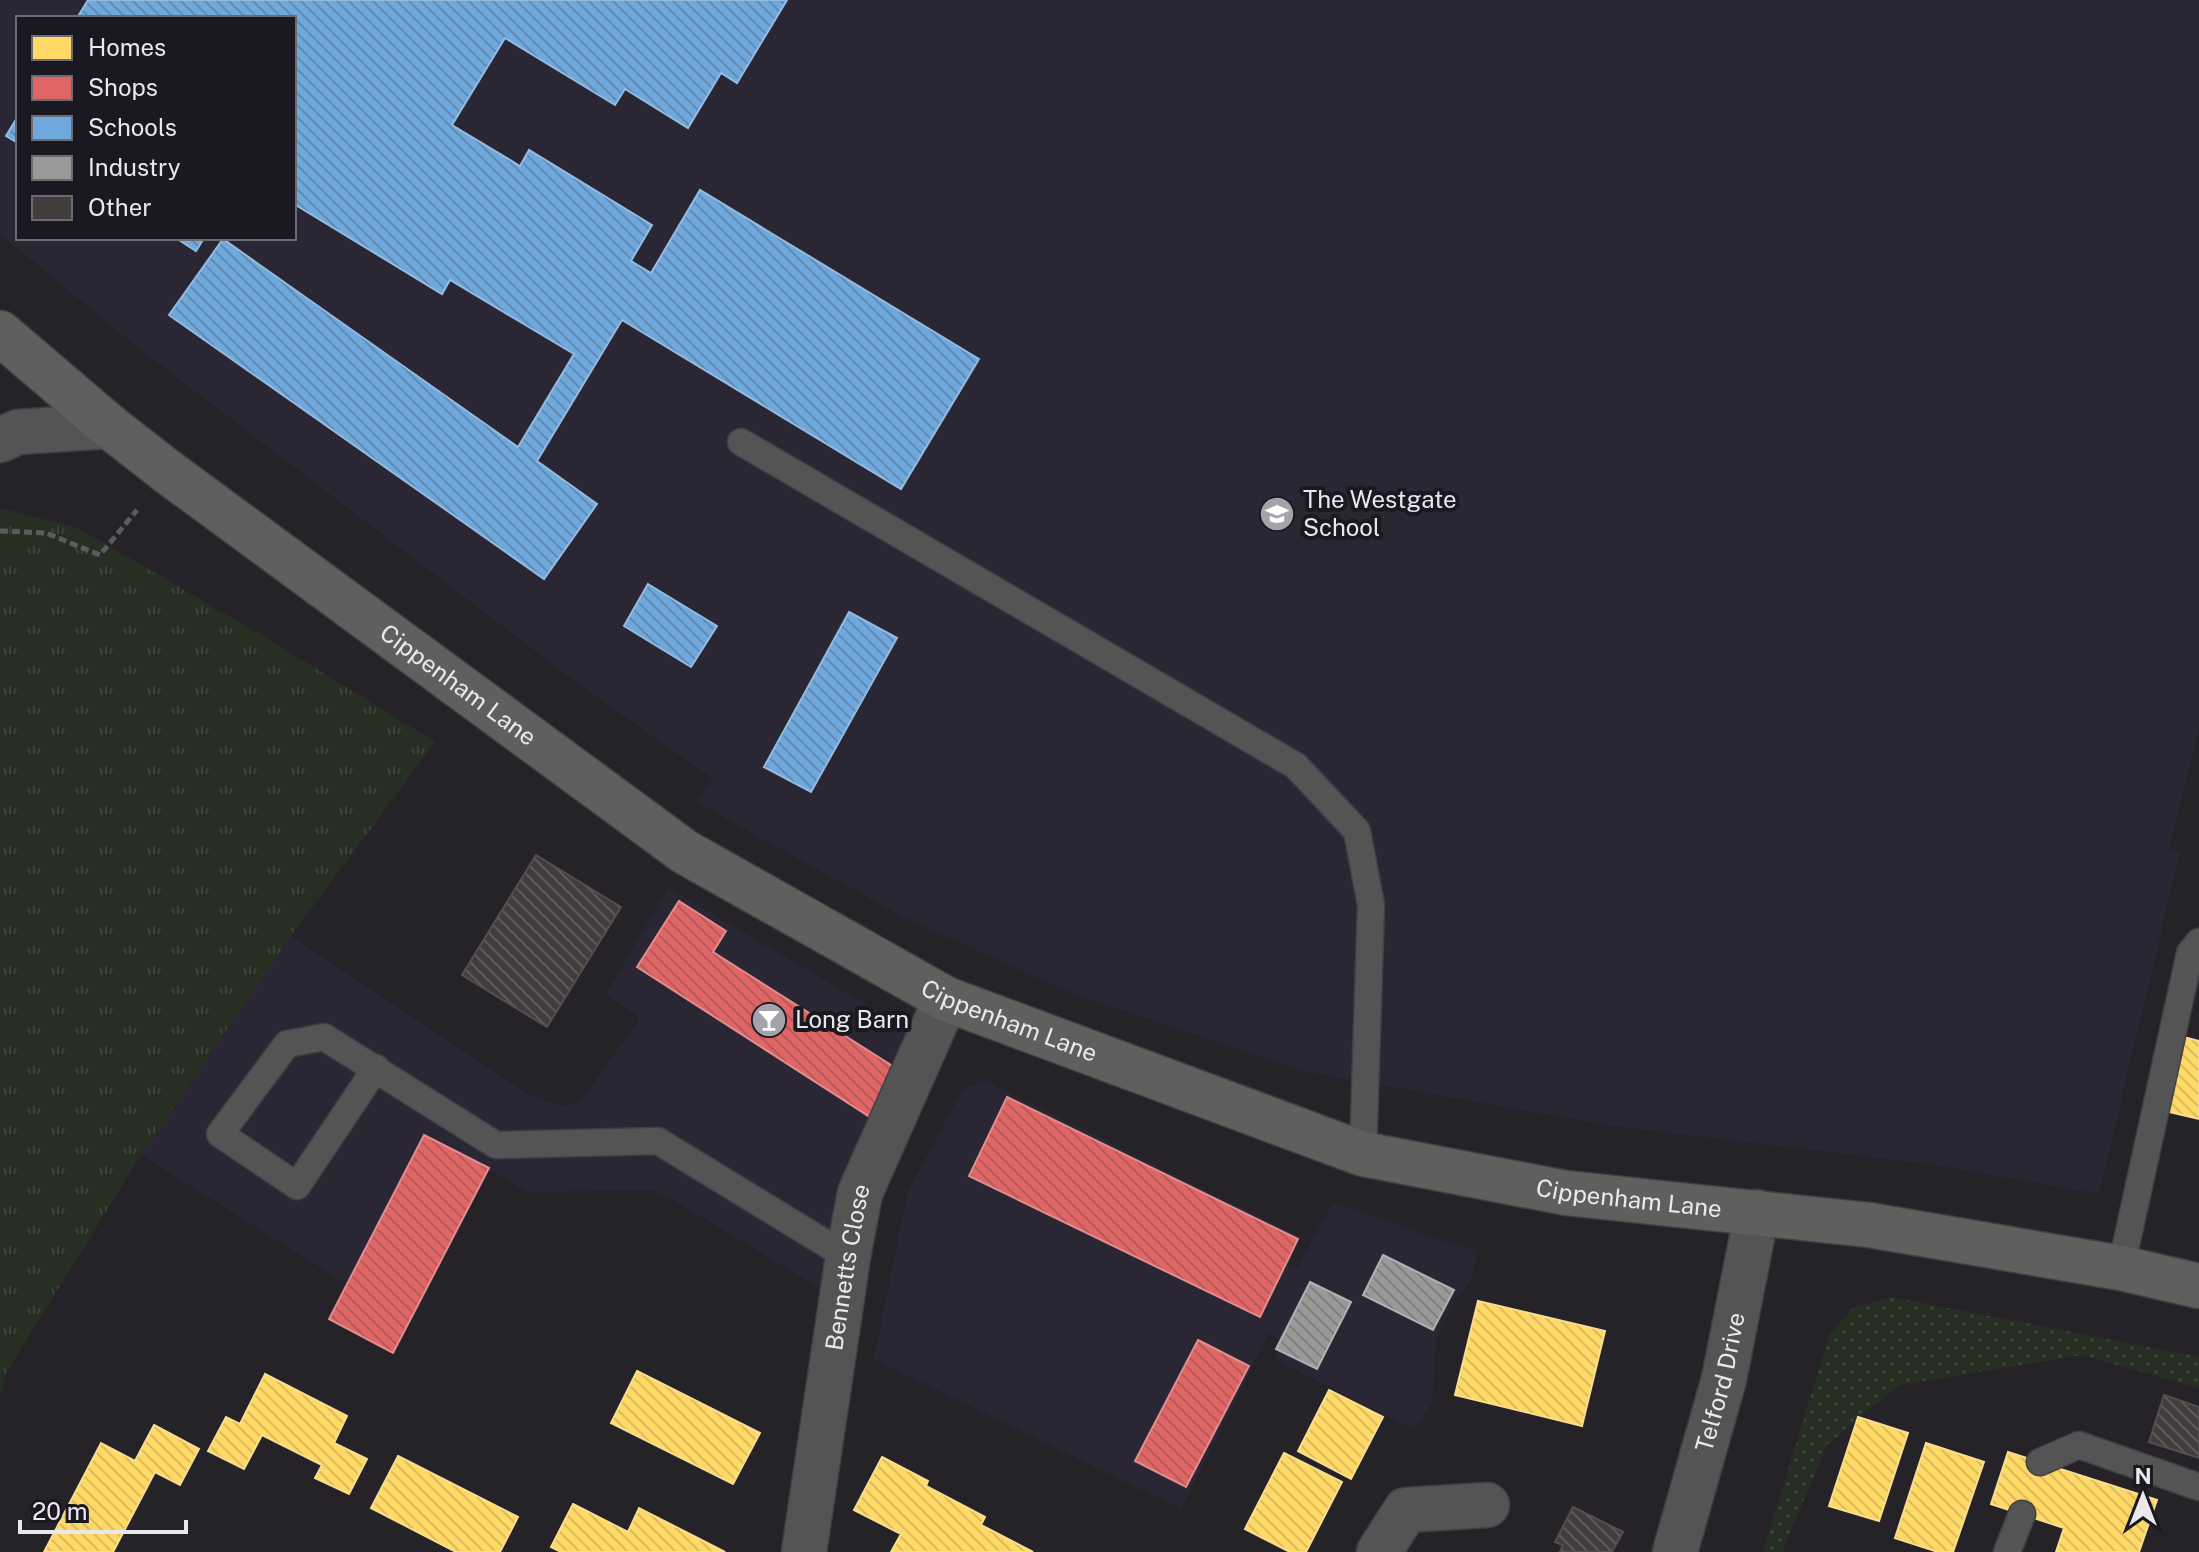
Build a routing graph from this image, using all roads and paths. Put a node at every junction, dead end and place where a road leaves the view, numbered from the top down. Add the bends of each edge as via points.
1 (0, 333) edge
2 (109, 426) junction
3 (0, 440) edge
4 (741, 442) dead end
5 (168, 472) junction
6 (0, 531) edge
7 (2199, 942) edge
8 (946, 999) junction
9 (376, 1068) junction
10 (1363, 1154) junction
11 (1757, 1212) junction
12 (848, 1257) junction
13 (2121, 1268) junction
14 (2199, 1286) edge
15 (2040, 1462) dead end
16 (2199, 1487) edge
17 (1487, 1505) dead end
18 (2022, 1514) dead end
19 (804, 1552) edge
20 (1379, 1552) edge
21 (1675, 1552) edge
22 (2007, 1552) edge

1 - 2 street, Cippenham Lane
2 - 3 street via 18,432
2 - 5 street, Cippenham Lane
4 - 10 lane via 1296,766 1357,831 1371,905
5 - 6 path via 100,555 46,533
5 - 8 street, Cippenham Lane via 685,852
7 - 13 lane via 2190,953
8 - 10 street, Cippenham Lane
8 - 12 street, Bennetts Close via 860,1193
9 - 9 lane via 324,1037 287,1044 220,1134 297,1186
9 - 12 lane via 496,1145 658,1141
10 - 11 street, Cippenham Lane via 1566,1193
11 - 13 street, Cippenham Lane via 1869,1225
11 - 21 street, Telford Drive via 1726,1369
12 - 19 street, Bennetts Close
13 - 14 street, Cippenham Lane
15 - 16 lane via 2079,1445
17 - 20 street via 1406,1510
18 - 22 lane

